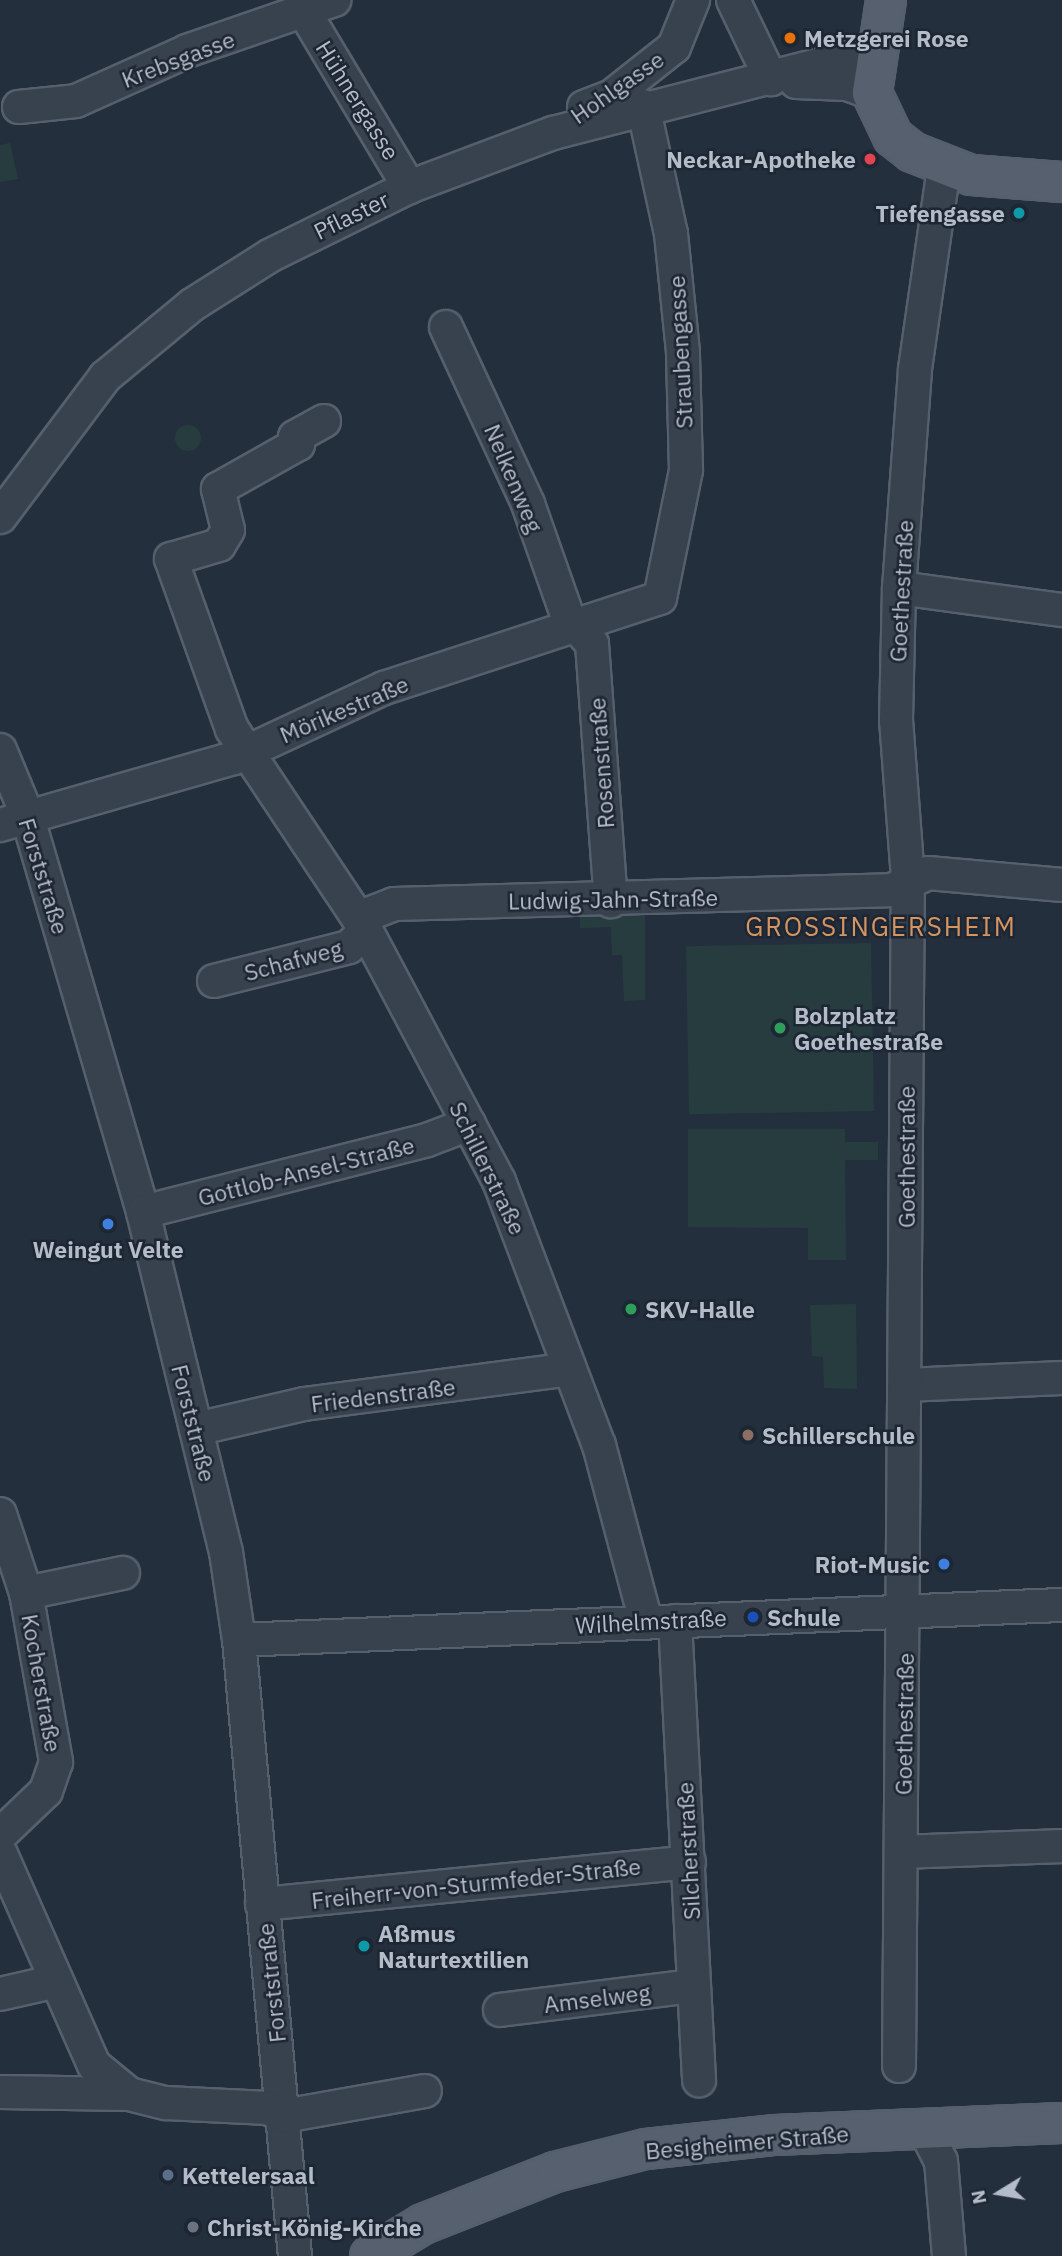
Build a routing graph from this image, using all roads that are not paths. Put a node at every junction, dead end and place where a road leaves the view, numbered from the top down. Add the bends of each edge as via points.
1 (334, 0) edge
2 (693, 0) edge
3 (733, 0) edge
4 (886, 0) edge
5 (305, 13) junction
6 (876, 50) junction
7 (771, 79) junction
8 (872, 93) junction
9 (643, 106) junction
10 (19, 107) dead end
11 (553, 133) junction
12 (944, 167) junction
13 (1062, 182) edge
14 (409, 187) junction
15 (446, 327) dead end
16 (324, 421) dead end
17 (5, 504) edge
18 (899, 588) junction
19 (660, 598) joint
20 (1062, 610) edge
21 (580, 628) junction
22 (0, 751) edge
23 (245, 753) junction
24 (14, 820) edge
25 (908, 879) junction
26 (1062, 885) edge
27 (611, 901) junction
28 (365, 930) junction
29 (214, 981) dead end
30 (468, 1124) junction
31 (142, 1212) junction
32 (570, 1368) junction
33 (1062, 1378) edge
34 (905, 1385) junction
35 (196, 1429) junction
36 (0, 1514) edge
37 (123, 1573) dead end
38 (26, 1593) junction
39 (1062, 1605) edge
40 (905, 1612) junction
41 (661, 1621) junction
42 (239, 1640) junction
43 (0, 1835) edge
44 (1062, 1846) edge
45 (0, 1852) edge
46 (902, 1852) junction
47 (689, 1862) junction
48 (262, 1904) junction
49 (57, 1981) junction
50 (694, 1986) junction
51 (0, 1994) edge
52 (500, 2010) dead end
53 (899, 2066) dead end
54 (699, 2080) dead end
55 (425, 2091) dead end
56 (0, 2092) edge
57 (129, 2094) junction
58 (285, 2116) junction
59 (1062, 2123) edge
60 (925, 2128) junction
61 (291, 2208) junction
62 (454, 2214) junction
63 (295, 2256) edge
64 (315, 2256) edge
65 (370, 2256) edge
66 (415, 2256) edge
67 (949, 2256) edge

1 - 5 street, Krebsgasse
2 - 11 street, Hohlgasse via 674,47
3 - 7 street
4 - 6 main road
5 - 10 street, Krebsgasse via 187,51 76,101
5 - 14 street, Hühnergasse
6 - 7 street, Pflaster
6 - 8 main road
7 - 8 street, Pflaster via 847,84
7 - 9 street, Pflaster
8 - 12 main road via 892,136
9 - 11 street, Pflaster
9 - 19 street, Straubengasse via 671,234 683,352 686,470
11 - 14 street, Pflaster
12 - 13 main road
12 - 18 street, Goethestraße via 915,369
14 - 17 street, Pflaster via 271,255 192,305 105,377
15 - 21 street, Nelkenweg via 528,504 567,615
16 - 23 street, Schillerstraße via 295,437 298,444 219,489 228,530 219,545 171,559
18 - 20 street
18 - 25 street, Goethestraße via 896,720
19 - 21 street, Mörikestraße
21 - 23 street, Mörikestraße via 384,688
21 - 27 street, Rosenstraße via 592,644
22 - 24 street, Forststraße
23 - 24 street, Mörikestraße
23 - 28 street, Schillerstraße
24 - 31 street, Forststraße
25 - 26 street, Ludwig-Jahn-Straße via 961,873
25 - 27 street, Ludwig-Jahn-Straße via 880,891
25 - 34 street, Goethestraße
27 - 28 street, Ludwig-Jahn-Straße via 394,904
28 - 29 street, Schafweg via 349,947
28 - 30 street, Schillerstraße
30 - 31 street, Gottlob-Ansel-Straße via 427,1140
30 - 32 street, Schillerstraße via 499,1181
31 - 35 street, Forststraße
32 - 35 street, Friedenstraße via 304,1404
32 - 41 street, Schillerstraße
33 - 34 street
34 - 40 street, Goethestraße
35 - 42 street, Forststraße
36 - 38 street, Kocherstraße
37 - 38 street
38 - 43 street, Kocherstraße via 56,1762 46,1791
39 - 40 street, Wilhelmstraße
40 - 41 street, Wilhelmstraße
40 - 46 street, Goethestraße
41 - 42 street, Wilhelmstraße
41 - 47 street, Silcherstraße
42 - 48 street, Forststraße
44 - 46 street
45 - 49 street
46 - 53 street, Goethestraße
47 - 48 street, Freiherr-von-Sturmfeder-Straße
47 - 50 street, Silcherstraße
48 - 58 street, Forststraße
49 - 51 street
49 - 57 street via 94,2065
50 - 52 street, Amselweg
50 - 54 street, Silcherstraße
55 - 58 street
56 - 57 street
57 - 58 street via 166,2103 268,2108
58 - 61 street, Forststraße
59 - 60 main road, Besigheimer Straße
60 - 62 main road, Besigheimer Straße via 646,2150 555,2172
60 - 67 street via 941,2161
61 - 63 street, Forststraße
61 - 64 street, Forststraße
62 - 65 main road, Besigheimer Straße via 394,2238
62 - 66 main road

